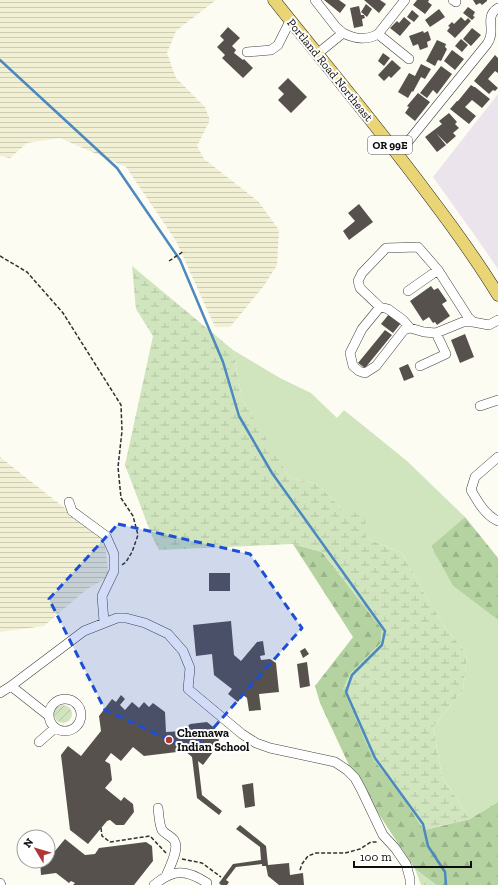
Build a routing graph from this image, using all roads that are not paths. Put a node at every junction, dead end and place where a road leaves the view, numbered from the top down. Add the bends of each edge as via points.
1 (274, 0) edge
2 (316, 0) edge
3 (405, 0) edge
4 (498, 8) edge
5 (290, 21) junction
6 (343, 33) junction
7 (378, 34) junction
8 (247, 52) dead end
9 (317, 54) junction
10 (409, 58) dead end
11 (398, 154) junction
12 (438, 270) junction
13 (408, 291) dead end
14 (498, 295) edge
15 (380, 307) junction
16 (498, 320) edge
17 (474, 322) junction
18 (410, 328) junction
19 (436, 333) junction
20 (420, 366) dead end
21 (498, 400) edge
22 (480, 406) dead end
23 (498, 457) edge
24 (69, 502) dead end
25 (498, 521) edge
26 (104, 622) junction
27 (11, 686) junction
28 (0, 693) edge
29 (48, 716) junction
30 (55, 728) junction
31 (39, 742) dead end
32 (158, 808) dead end
33 (166, 876) junction
34 (207, 883) dead end
35 (154, 885) edge
36 (410, 885) edge

1 - 5 main road, Portland Road Northeast / OR 99E
2 - 6 lane
3 - 7 lane
4 - 11 lane via 491,15 490,38 487,44
5 - 8 lane via 278,45 271,50
5 - 9 main road, Portland Road Northeast / OR 99E
6 - 7 lane via 367,39
6 - 9 lane
7 - 10 lane
9 - 11 main road, Portland Road Northeast / OR 99E
11 - 14 main road, Portland Road Northeast / OR 99E
12 - 13 lane
12 - 15 lane via 418,247 386,248 362,273 358,281 360,288
12 - 17 lane via 468,317
15 - 18 lane via 388,309
15 - 18 lane via 362,328 350,352 353,366 359,371 365,373 376,366 404,330
16 - 17 lane via 489,325
17 - 19 lane via 463,322
18 - 19 lane
19 - 20 lane via 446,354
21 - 22 lane
23 - 25 lane via 475,477 471,490 482,508
24 - 26 lane via 72,511 106,536 114,554 114,571 102,596
26 - 27 lane via 84,631
26 - 36 lane via 126,618 145,623 168,634 183,651 190,668 188,689 256,743 335,762 347,770 355,778 383,835 396,848 406,864
27 - 28 lane
27 - 29 lane
29 - 30 lane
29 - 30 lane via 52,705 60,699 71,700 79,707 81,718 75,727 65,731
30 - 31 lane
32 - 33 lane via 163,831 175,841 176,848
33 - 34 lane via 174,872 185,873
33 - 35 lane

